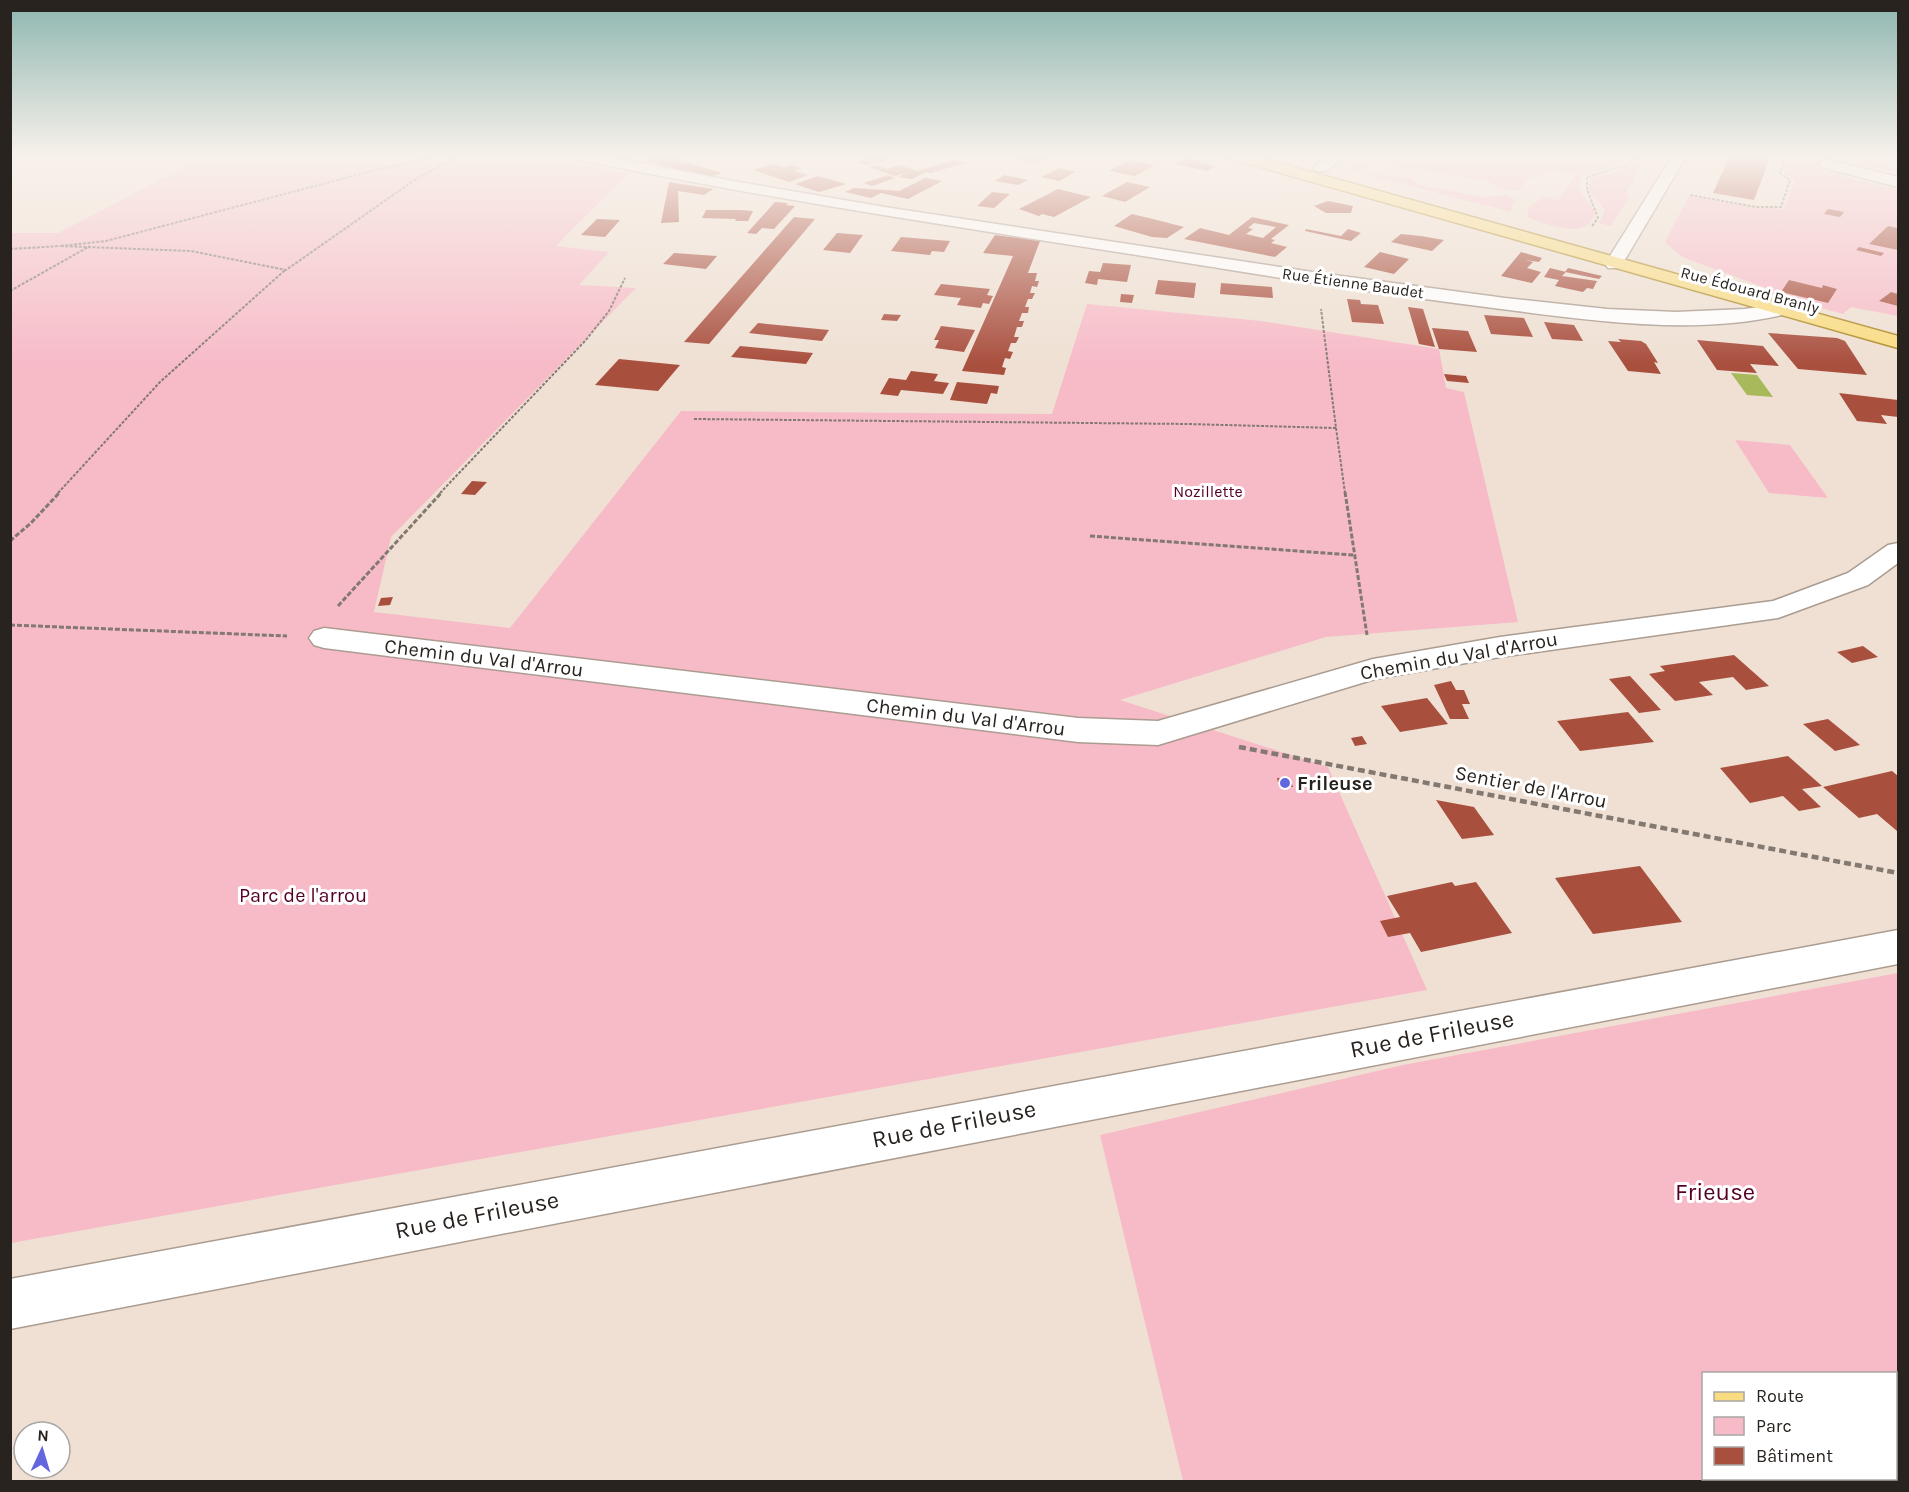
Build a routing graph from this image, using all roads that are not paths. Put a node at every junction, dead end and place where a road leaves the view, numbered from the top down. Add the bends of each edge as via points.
1 (977, 225) edge
2 (1490, 225) edge
3 (1505, 225) edge
4 (1638, 225) edge
5 (1617, 259) junction
6 (1779, 310) junction
7 (1889, 328) edge
8 (1899, 342) edge
9 (1899, 551) edge
10 (317, 638) road end
11 (1899, 947) edge
12 (10, 1304) edge

1 - 6 street, Rue Étienne Baudet via 1509,304 1641,316 1725,318
2 - 5 main road, Rue Édouard Branly
3 - 5 main road, Rue Édouard Branly
4 - 5 street
5 - 6 main road, Rue Édouard Branly
5 - 7 main road, Rue Édouard Branly
6 - 8 main road, Rue Édouard Branly
9 - 10 street, Chemin du Val d'Arrou via 1858,579 1778,609 1500,646 1373,669 1158,733 1078,730
11 - 12 street, Rue de Frileuse

